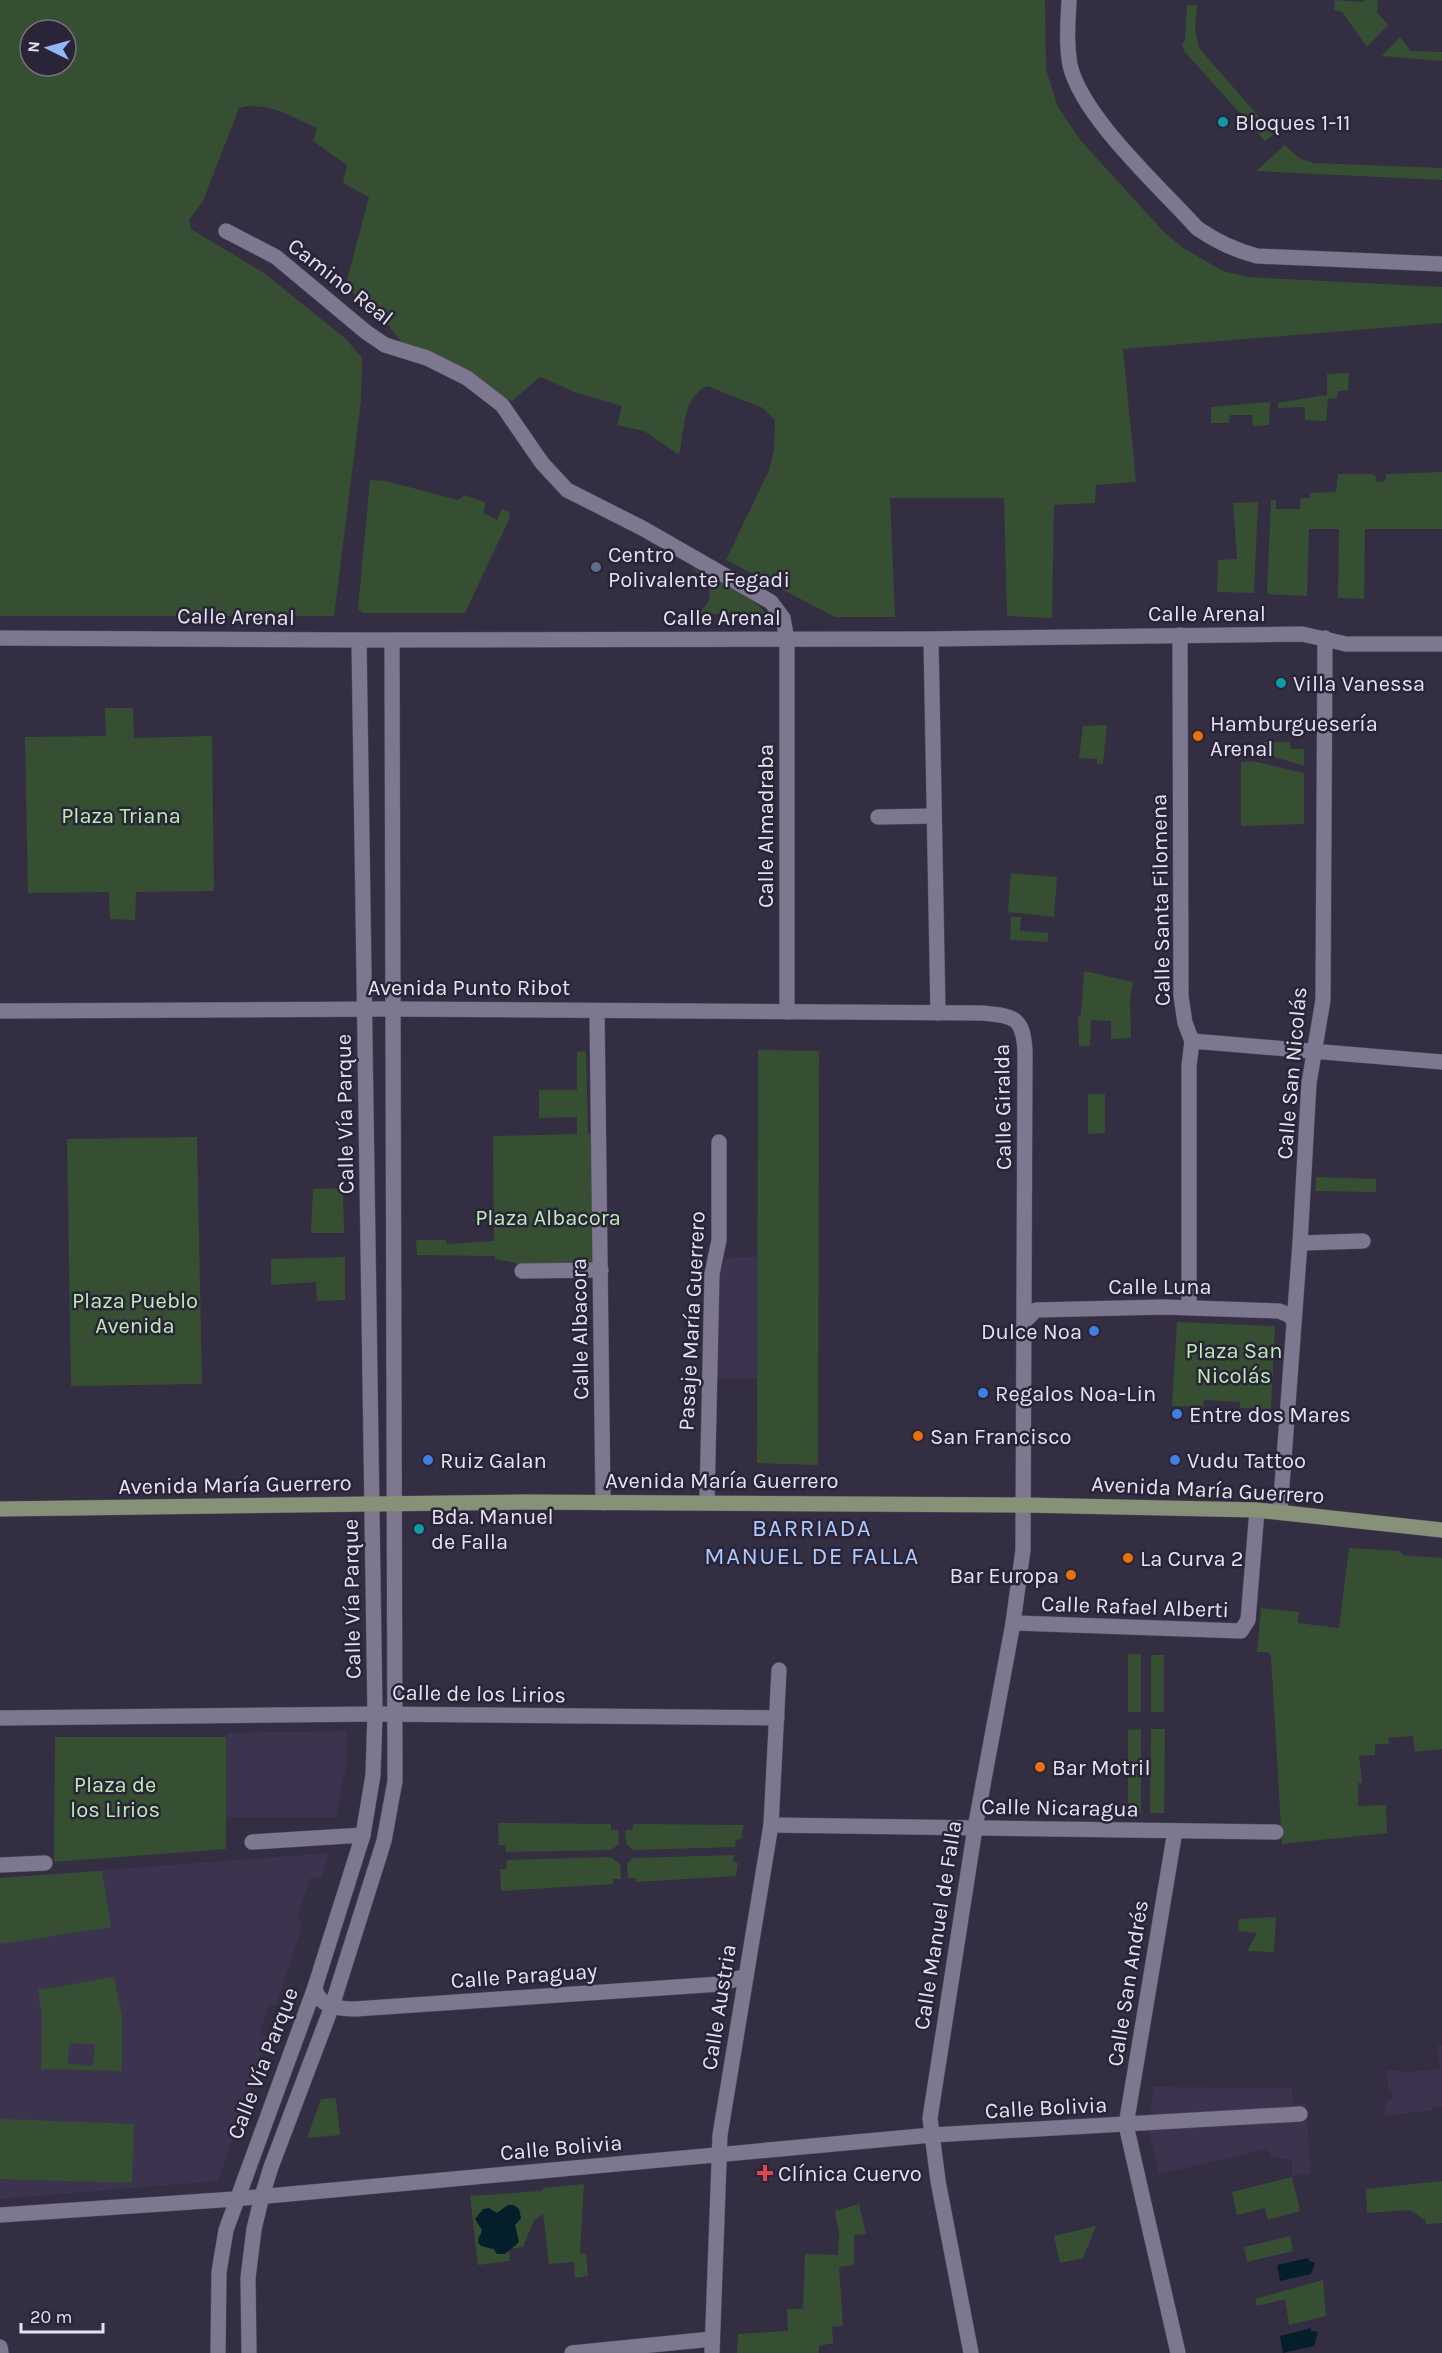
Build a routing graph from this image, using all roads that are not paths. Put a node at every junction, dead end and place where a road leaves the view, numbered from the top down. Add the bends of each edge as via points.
1 (1068, 0) edge
2 (226, 231) dead end
3 (1442, 264) edge
4 (1180, 635) junction
5 (0, 638) edge
6 (1325, 638) junction
7 (931, 639) junction
8 (359, 640) junction
9 (787, 640) junction
10 (392, 641) junction
11 (1442, 644) edge
12 (934, 816) junction
13 (878, 817) dead end
14 (364, 1009) junction
15 (393, 1009) junction
16 (0, 1011) edge
17 (597, 1011) junction
18 (787, 1012) junction
19 (938, 1013) junction
20 (1192, 1041) junction
21 (1315, 1050) junction
22 (1442, 1062) edge
23 (719, 1142) dead end
24 (1363, 1241) dead end
25 (1300, 1243) junction
26 (601, 1270) junction
27 (522, 1271) dead end
28 (1189, 1307) junction
29 (1026, 1320) junction
30 (1294, 1321) junction
31 (707, 1502) junction
32 (603, 1503) junction
33 (394, 1504) junction
34 (1025, 1504) junction
35 (372, 1505) junction
36 (0, 1509) edge
37 (1257, 1510) junction
38 (1280, 1512) junction
39 (1442, 1530) edge
40 (1013, 1623) junction
41 (779, 1670) dead end
42 (375, 1714) junction
43 (396, 1714) junction
44 (0, 1718) edge
45 (777, 1718) junction
46 (771, 1825) junction
47 (975, 1828) junction
48 (1174, 1831) junction
49 (1276, 1832) dead end
50 (363, 1835) junction
51 (252, 1842) dead end
52 (45, 1863) dead end
53 (0, 1865) edge
54 (746, 1976) junction
55 (315, 1987) junction
56 (332, 2006) junction
57 (1300, 2114) dead end
58 (1126, 2125) junction
59 (932, 2135) junction
60 (719, 2155) junction
61 (262, 2196) junction
62 (235, 2199) junction
63 (0, 2215) edge
64 (712, 2346) edge
65 (0, 2347) edge
66 (2, 2353) edge
67 (218, 2353) edge
68 (249, 2353) edge
69 (572, 2353) edge
70 (971, 2353) edge
71 (1178, 2353) edge

1 - 3 street via 1067,41 1078,87 1095,117 1197,228 1233,250 1257,256
2 - 9 street, Camino Real via 276,257 385,345 427,358 467,378 502,405 542,463 567,490 654,534 771,602 783,618
4 - 6 street, Calle Arenal via 1302,634
4 - 7 street, Calle Arenal
4 - 20 street, Calle Santa Filomena via 1181,996
5 - 8 street, Calle Arenal
6 - 11 street, Calle Arenal via 1346,644
6 - 21 street, Calle San Nicolás via 1323,1000
7 - 9 street, Calle Arenal
7 - 12 street
8 - 10 street, Calle Arenal
8 - 14 street, Calle Vía Parque
9 - 10 street, Calle Arenal
9 - 18 street, Calle Almadraba
10 - 15 street, Calle Vía Parque
12 - 13 street
12 - 19 street
14 - 15 street, Avenida Punto Ribot
14 - 16 street, Avenida Punto Ribot
14 - 35 street, Calle Vía Parque
15 - 17 street, Avenida Punto Ribot
15 - 33 street, Calle Vía Parque
17 - 18 street, Avenida Punto Ribot
17 - 26 street, Calle Albacora
18 - 19 street, Avenida Punto Ribot
19 - 29 street, Calle Giralda via 1006,1015 1015,1018 1023,1031
20 - 21 street
20 - 28 street, Calle Santa Filomena
21 - 22 street
21 - 25 street, Calle San Nicolás via 1309,1083
23 - 31 street, Pasaje María Guerrero
24 - 25 street
25 - 30 street, Calle San Nicolás
26 - 27 street
26 - 32 street, Calle Albacora
28 - 29 street, Calle Luna via 1036,1310
28 - 30 street, Calle Luna via 1279,1311
29 - 34 street, Calle Giralda
30 - 38 street, Calle San Nicolás
31 - 32 main road, Avenida María Guerrero
31 - 34 main road, Avenida María Guerrero
32 - 33 main road, Avenida María Guerrero
33 - 35 main road, Avenida María Guerrero
33 - 43 street, Calle Vía Parque
34 - 37 main road, Avenida María Guerrero
34 - 40 street, Calle Manuel de Falla
35 - 36 main road, Avenida María Guerrero
35 - 42 street, Calle Vía Parque
37 - 38 main road, Avenida María Guerrero
37 - 40 street, Calle Rafael Alberti via 1248,1620 1241,1631
38 - 39 main road, Avenida María Guerrero
40 - 47 street, Calle Manuel de Falla
41 - 45 street, Calle Austria
42 - 43 street, Calle de los Lirios
42 - 44 street, Calle de los Lirios
42 - 50 street, Calle Vía Parque via 373,1775
43 - 45 street, Calle de los Lirios
43 - 56 street, Calle Vía Parque via 392,1808
45 - 46 street, Calle Austria
46 - 47 street, Calle Nicaragua
46 - 54 street, Calle Austria
47 - 48 street, Calle Nicaragua
47 - 59 street, Calle Manuel de Falla via 932,2096
48 - 49 street, Calle Nicaragua
48 - 58 street, Calle San Andrés
50 - 51 street
50 - 55 street, Calle Vía Parque
52 - 53 street
54 - 56 street, Calle Paraguay via 720,1984 355,2009
54 - 60 street, Calle Austria
55 - 56 street via 320,2000
55 - 62 street, Calle Vía Parque
56 - 61 street, Calle Vía Parque
57 - 58 street, Calle Bolivia
58 - 59 street, Calle Bolivia
58 - 71 street, Calle San Andrés
59 - 60 street, Calle Bolivia
59 - 70 street, Calle Manuel de Falla
60 - 61 street, Calle Bolivia
60 - 64 street, Calle Austria
61 - 62 street, Calle Bolivia
61 - 68 street, Calle Vía Parque via 248,2278
62 - 63 street, Calle Bolivia
62 - 67 street, Calle Vía Parque via 219,2272
64 - 69 street
65 - 66 street

